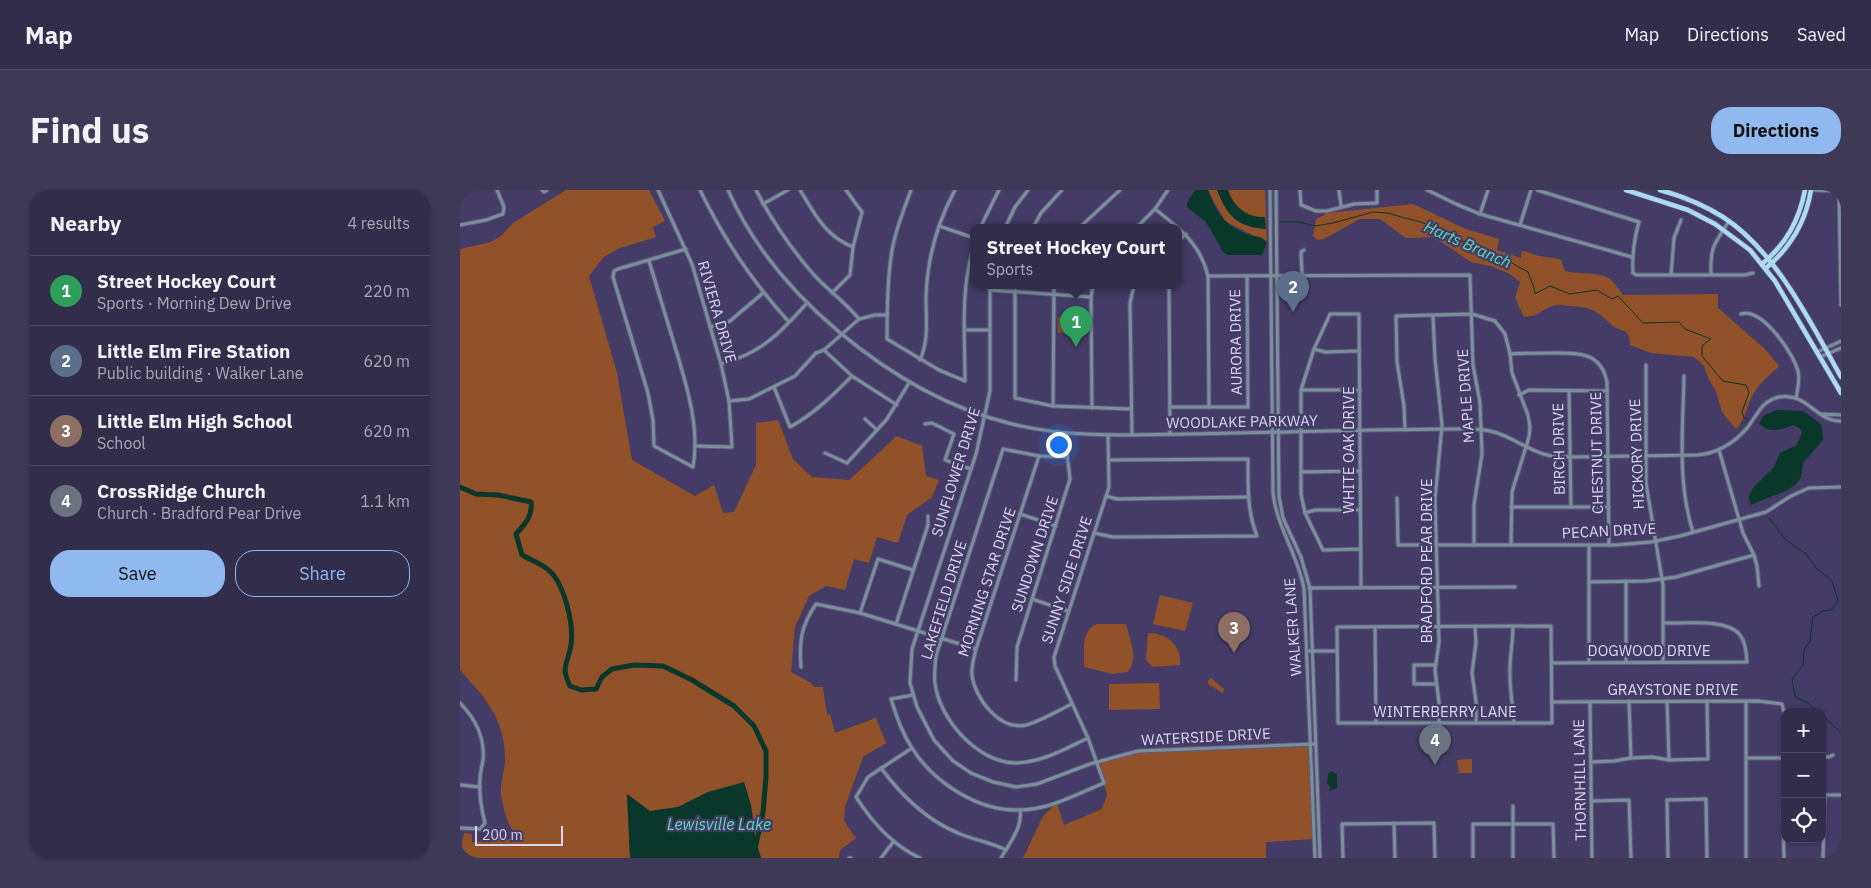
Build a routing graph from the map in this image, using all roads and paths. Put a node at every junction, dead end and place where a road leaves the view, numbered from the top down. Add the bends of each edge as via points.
1 (497, 190) edge
2 (658, 190) edge
3 (700, 190) edge
4 (728, 190) edge
5 (756, 190) edge
6 (788, 190) edge
7 (800, 190) edge
8 (846, 190) edge
9 (911, 190) edge
10 (955, 190) edge
11 (999, 190) edge
12 (1028, 190) edge
13 (1062, 190) edge
14 (1120, 190) edge
15 (1168, 190) edge
16 (1270, 190) edge
17 (1276, 190) edge
18 (1300, 190) edge
19 (1339, 190) edge
20 (1377, 190) edge
21 (1428, 190) edge
22 (1488, 190) edge
23 (1531, 190) edge
24 (1537, 190) edge
25 (1626, 190) edge
26 (1660, 190) edge
27 (1805, 190) edge
28 (1812, 190) edge
29 (1839, 190) edge
30 (763, 204) junction
31 (1341, 206) junction
32 (1155, 208) junction
33 (1480, 214) junction
34 (1681, 220) dead end
35 (1729, 221) junction
36 (982, 224) edge
37 (1007, 224) edge
38 (1035, 224) edge
39 (1083, 224) edge
40 (1140, 224) edge
41 (1174, 224) edge
42 (460, 225) edge
43 (1520, 225) junction
44 (939, 226) junction
45 (1724, 230) junction
46 (1182, 231) edge
47 (1186, 234) junction
48 (970, 237) edge
49 (1182, 238) edge
50 (853, 247) junction
51 (686, 249) junction
52 (1304, 250) dead end
53 (1840, 255) edge
54 (1632, 258) junction
55 (649, 261) junction
56 (1771, 261) junction
57 (970, 266) edge
58 (1764, 266) junction
59 (1753, 273) dead end
60 (1302, 275) junction
61 (1671, 275) junction
62 (1711, 275) junction
63 (1208, 276) junction
64 (1247, 276) junction
65 (1272, 276) junction
66 (1278, 276) junction
67 (990, 289) edge
68 (998, 289) edge
69 (1054, 289) edge
70 (1092, 289) edge
71 (1133, 289) edge
72 (1169, 289) edge
73 (1015, 291) junction
74 (832, 293) junction
75 (763, 294) junction
76 (1053, 294) junction
77 (1091, 297) junction
78 (807, 303) junction
79 (1841, 305) edge
80 (1801, 307) junction
81 (1793, 311) junction
82 (1472, 314) junction
83 (1741, 314) dead end
84 (887, 315) junction
85 (1433, 316) junction
86 (859, 319) junction
87 (790, 322) junction
88 (710, 327) junction
89 (966, 330) junction
90 (989, 330) junction
91 (842, 334) junction
92 (1841, 341) edge
93 (1841, 348) edge
94 (1314, 349) junction
95 (824, 350) junction
96 (1359, 351) junction
97 (1827, 351) junction
98 (1510, 354) junction
99 (1819, 355) junction
100 (920, 360) junction
101 (721, 364) junction
102 (1646, 364) dead end
103 (852, 376) junction
104 (1684, 376) dead end
105 (1841, 377) edge
106 (909, 383) junction
107 (774, 387) junction
108 (1301, 390) junction
109 (1360, 390) junction
110 (1569, 391) junction
111 (1607, 391) junction
112 (1841, 393) edge
113 (1519, 395) junction
114 (1796, 398) junction
115 (730, 401) junction
116 (896, 405) junction
117 (1053, 406) junction
118 (1170, 407) junction
119 (1209, 407) junction
120 (1092, 408) junction
121 (1131, 409) junction
122 (1821, 414) junction
123 (984, 416) junction
124 (1841, 416) edge
125 (864, 419) dead end
126 (1841, 421) edge
127 (925, 424) dead end
128 (1360, 429) junction
129 (877, 430) junction
130 (1405, 430) junction
131 (1441, 430) junction
132 (1480, 430) junction
133 (1301, 432) junction
134 (1273, 433) junction
135 (1278, 433) junction
136 (1067, 434) junction
137 (1170, 434) junction
138 (1108, 435) junction
139 (1132, 435) junction
140 (695, 446) junction
141 (1526, 447) junction
142 (1719, 450) junction
143 (825, 452) dead end
144 (1683, 454) junction
145 (1646, 455) junction
146 (1039, 456) junction
147 (1609, 456) junction
148 (1066, 457) junction
149 (1570, 457) junction
150 (1108, 460) junction
151 (971, 469) junction
152 (1360, 471) junction
153 (1301, 472) junction
154 (1841, 487) edge
155 (1106, 496) junction
156 (1249, 497) junction
157 (1397, 498) dead end
158 (1610, 506) junction
159 (1510, 507) junction
160 (1571, 507) junction
161 (1360, 510) junction
162 (1305, 513) junction
163 (1020, 514) junction
164 (928, 516) dead end
165 (1739, 520) junction
166 (1056, 526) junction
167 (1693, 532) junction
168 (1094, 533) junction
169 (1656, 541) junction
170 (1436, 545) junction
171 (1474, 545) junction
172 (1511, 545) junction
173 (1589, 545) junction
174 (1609, 545) junction
175 (1361, 549) junction
176 (1754, 555) junction
177 (913, 570) junction
178 (1662, 579) junction
179 (1626, 581) junction
180 (1589, 582) junction
181 (1759, 586) dead end
182 (1361, 587) junction
183 (1436, 587) junction
184 (1516, 587) dead end
185 (1304, 588) junction
186 (1310, 588) junction
187 (1032, 599) junction
188 (1068, 611) junction
189 (860, 613) junction
190 (1664, 623) junction
191 (896, 624) junction
192 (1475, 626) junction
193 (1513, 626) junction
194 (1375, 627) junction
195 (1438, 627) junction
196 (918, 631) junction
197 (942, 638) junction
198 (976, 649) junction
199 (1307, 651) junction
200 (1313, 651) junction
201 (1337, 651) junction
202 (1552, 662) junction
203 (1589, 662) junction
204 (1626, 662) junction
205 (1663, 662) junction
206 (1436, 665) junction
207 (801, 667) dead end
208 (1016, 680) dead end
209 (1436, 684) junction
210 (913, 695) junction
211 (1630, 701) junction
212 (1668, 701) junction
213 (1707, 701) junction
214 (1746, 701) junction
215 (460, 702) edge
216 (1552, 702) junction
217 (1590, 702) junction
218 (1072, 704) junction
219 (1783, 708) edge
220 (1376, 723) junction
221 (1439, 723) junction
222 (1476, 723) junction
223 (1514, 723) junction
224 (1088, 738) junction
225 (1313, 744) junction
226 (1439, 746) dead end
227 (912, 748) junction
228 (1833, 755) dead end
229 (1826, 757) edge
230 (1631, 758) junction
231 (1748, 758) junction
232 (1781, 758) edge
233 (1668, 760) junction
234 (1098, 761) junction
235 (1591, 762) junction
236 (881, 768) junction
237 (460, 785) edge
238 (480, 787) junction
239 (1826, 795) edge
240 (1841, 795) edge
241 (1824, 798) edge
242 (1314, 800) junction
243 (1318, 800) junction
244 (1592, 800) junction
245 (1513, 806) dead end
246 (1020, 810) junction
247 (1394, 824) junction
248 (1513, 824) junction
249 (460, 828) edge
250 (894, 841) junction
251 (1784, 843) edge
252 (1006, 850) junction
253 (881, 858) edge
254 (920, 858) edge
255 (1001, 858) edge
256 (1315, 858) edge
257 (1320, 858) edge
258 (1343, 858) edge
259 (1394, 858) edge
260 (1435, 858) edge
261 (1473, 858) edge
262 (1513, 858) edge
263 (1554, 858) edge
264 (1592, 858) edge
265 (1631, 858) edge
266 (1668, 858) edge
267 (1707, 858) edge
268 (1746, 858) edge
269 (1784, 858) edge
270 (1823, 858) edge

1 - 42 street via 505,211 501,215
2 - 51 street, RIVIERA DRIVE
3 - 75 street via 728,243
4 - 78 street, WOODLAKE PARKWAY via 742,219 770,261
5 - 30 street
6 - 30 street
7 - 50 street via 831,235
8 - 50 street via 862,212
9 - 84 street via 898,224 891,257
10 - 44 street
11 - 36 street
12 - 37 street
13 - 38 street
14 - 39 street
15 - 32 street
16 - 65 street, WALKER LANE
17 - 66 street, WALKER LANE
18 - 31 street via 1301,205 1316,211
19 - 31 street
20 - 31 street via 1377,203
21 - 33 street
22 - 33 street
23 - 43 street
24 - 54 street via 1639,222
25 - 45 main road via 1688,210
26 - 35 main road via 1694,202
27 - 56 main road via 1793,229
28 - 29 street
28 - 56 main road via 1797,232 1790,244
29 - 53 street
30 - 74 street via 795,251
32 - 40 street
32 - 41 street
33 - 43 street
34 - 61 street via 1674,238
35 - 45 street
35 - 56 main road
43 - 54 street
44 - 48 street
44 - 100 street via 929,270 927,334
45 - 58 main road via 1750,250
45 - 62 street via 1711,252
46 - 47 street
47 - 49 street
47 - 63 street via 1196,245
50 - 74 street via 850,275
51 - 55 street
51 - 88 street, RIVIERA DRIVE
52 - 60 street via 1301,252
53 - 79 street
54 - 61 street via 1636,275
55 - 140 street via 687,388
55 - 140 street via 614,271 613,277 648,392 654,446 692,467
56 - 58 main road
56 - 80 main road
57 - 89 street via 966,286
58 - 81 main road
59 - 62 street
60 - 66 street
60 - 82 street, MAPLE DRIVE via 1470,275
61 - 62 street
63 - 64 street
63 - 119 street
64 - 65 street
64 - 119 street, AURORA DRIVE via 1248,407
65 - 66 street
65 - 134 street, WALKER LANE
66 - 135 street, WALKER LANE
67 - 90 street, SUNFLOWER DRIVE
68 - 73 street
69 - 76 street
70 - 77 street
71 - 121 street via 1130,303
72 - 118 street
73 - 76 street
73 - 117 street via 1015,398
74 - 86 street
75 - 87 street
75 - 88 street via 730,321
76 - 77 street
76 - 117 street
77 - 120 street
78 - 87 street
78 - 91 street, WOODLAKE PARKWAY
80 - 81 main road
80 - 97 main road
81 - 99 main road
82 - 85 street
82 - 98 street via 1498,324 1507,339
82 - 132 street, MAPLE DRIVE via 1473,365 1480,403
83 - 114 street via 1745,312 1760,319 1789,350 1799,376
84 - 86 street
84 - 100 street via 887,339
85 - 130 street via 1396,316 1397,362
85 - 131 street, BRADFORD PEAR DRIVE
86 - 91 street
87 - 101 street via 760,348 740,359
88 - 101 street, RIVIERA DRIVE
89 - 90 street
89 - 100 street via 965,381
90 - 123 street, SUNFLOWER DRIVE via 990,391
91 - 95 street
91 - 106 street, WOODLAKE PARKWAY
92 - 97 street
93 - 97 street
94 - 96 street via 1325,352
94 - 96 street, WHITE OAK DRIVE via 1330,314 1359,314
94 - 108 street
95 - 103 street
95 - 107 street via 816,353 795,376
96 - 109 street, WHITE OAK DRIVE
97 - 99 street
97 - 105 main road
98 - 111 street, CHESTNUT DRIVE via 1584,354 1602,369
98 - 113 street
99 - 112 main road
101 - 115 street, RIVIERA DRIVE
102 - 145 street, HICKORY DRIVE
103 - 107 street via 818,408 790,427
103 - 116 street
104 - 144 street
106 - 116 street
106 - 123 street, WOODLAKE PARKWAY
107 - 115 street via 749,399
108 - 109 street
108 - 133 street
109 - 128 street, WHITE OAK DRIVE
110 - 111 street
110 - 113 street via 1529,390
110 - 149 street, BIRCH DRIVE
111 - 147 street, CHESTNUT DRIVE
113 - 141 street via 1529,422
114 - 122 street
114 - 142 street, WOODLAKE PARKWAY via 1779,397 1765,404 1757,410 1738,438
115 - 140 street, RIVIERA DRIVE via 732,447
116 - 129 street
117 - 120 street
118 - 119 street
118 - 137 street
120 - 121 street
121 - 139 street
122 - 124 street
122 - 126 street via 1828,420
123 - 136 street, WOODLAKE PARKWAY
123 - 151 street, SUNFLOWER DRIVE
125 - 129 street
127 - 151 street via 932,423 954,434 946,460
128 - 130 street, WOODLAKE PARKWAY
128 - 133 street, WOODLAKE PARKWAY
128 - 152 street, WHITE OAK DRIVE
129 - 143 street via 847,463
130 - 131 street, WOODLAKE PARKWAY
131 - 132 street, WOODLAKE PARKWAY
131 - 170 street, BRADFORD PEAR DRIVE via 1435,499
132 - 141 street, WOODLAKE PARKWAY via 1496,433
132 - 171 street, MAPLE DRIVE via 1482,454 1474,506
133 - 135 street, WOODLAKE PARKWAY
133 - 153 street
134 - 135 street, WOODLAKE PARKWAY
134 - 137 street, WOODLAKE PARKWAY
134 - 185 street, WALKER LANE via 1276,513 1301,571
135 - 186 street, WALKER LANE via 1282,512
136 - 138 street, WOODLAKE PARKWAY
136 - 148 street, SUNDOWN DRIVE
137 - 139 street, WOODLAKE PARKWAY
138 - 139 street, WOODLAKE PARKWAY
138 - 150 street, SUNNY SIDE DRIVE
141 - 149 street, WOODLAKE PARKWAY via 1547,455
141 - 159 street
142 - 144 street, WOODLAKE PARKWAY
142 - 165 street
144 - 145 street, WOODLAKE PARKWAY
144 - 167 street via 1686,500
145 - 147 street, WOODLAKE PARKWAY
145 - 169 street, HICKORY DRIVE via 1647,496
146 - 148 street
146 - 163 street, MORNING STAR DRIVE
146 - 197 street, LAKEFIELD DRIVE via 1003,449
147 - 149 street, WOODLAKE PARKWAY
147 - 158 street, CHESTNUT DRIVE
148 - 166 street, SUNDOWN DRIVE via 1070,480
149 - 160 street, BIRCH DRIVE
150 - 155 street, SUNNY SIDE DRIVE
150 - 156 street via 1248,459
151 - 196 street, SUNFLOWER DRIVE
152 - 153 street
152 - 161 street, WHITE OAK DRIVE
153 - 162 street
154 - 165 street, PECAN DRIVE via 1809,488 1766,512
155 - 156 street via 1117,499
155 - 168 street, SUNNY SIDE DRIVE
156 - 168 street via 1257,536 1113,537
157 - 170 street, PECAN DRIVE via 1398,545
158 - 160 street
158 - 174 street, CHESTNUT DRIVE
159 - 160 street
159 - 172 street
161 - 162 street
161 - 175 street, WHITE OAK DRIVE
162 - 175 street via 1323,550
163 - 166 street
163 - 198 street, MORNING STAR DRIVE
164 - 177 street
165 - 167 street, PECAN DRIVE
165 - 176 street
166 - 187 street, SUNDOWN DRIVE
167 - 169 street, PECAN DRIVE
168 - 188 street, SUNNY SIDE DRIVE
169 - 174 street, PECAN DRIVE
169 - 178 street, HICKORY DRIVE
170 - 171 street, PECAN DRIVE
170 - 183 street, BRADFORD PEAR DRIVE
171 - 172 street, PECAN DRIVE
172 - 173 street, PECAN DRIVE
173 - 174 street, PECAN DRIVE
173 - 180 street
175 - 182 street, WHITE OAK DRIVE
176 - 178 street
176 - 181 street
177 - 189 street via 878,559
177 - 191 street
178 - 179 street
178 - 190 street, HICKORY DRIVE
179 - 180 street
179 - 204 street
180 - 203 street
182 - 183 street
182 - 186 street
183 - 184 street
183 - 195 street, BRADFORD PEAR DRIVE
185 - 186 street
185 - 199 street, WALKER LANE
186 - 200 street, WALKER LANE
187 - 188 street
187 - 208 street, SUNDOWN DRIVE via 1017,647
188 - 218 street, SUNNY SIDE DRIVE via 1054,657
189 - 191 street
189 - 207 street via 816,604 802,632
190 - 205 street, HICKORY DRIVE
190 - 205 street, DOGWOOD DRIVE via 1718,624 1730,628 1740,635 1747,662
191 - 196 street
192 - 193 street
192 - 195 street
192 - 222 street via 1472,672
193 - 202 street via 1551,626
193 - 223 street via 1510,679
194 - 195 street
194 - 201 street via 1337,627
194 - 220 street
195 - 206 street, BRADFORD PEAR DRIVE
196 - 197 street
196 - 210 street, WATERSIDE DRIVE via 912,649 910,683
197 - 198 street
197 - 224 street, LAKEFIELD DRIVE via 936,656 935,684 948,716 965,740 976,749 1015,763 1048,757
198 - 218 street, MORNING STAR DRIVE via 972,666 974,686 991,714 1001,720 1026,725
199 - 200 street
199 - 225 street, WALKER LANE
200 - 201 street
200 - 225 street, WALKER LANE
201 - 220 street, WINTERBERRY LANE via 1338,723
202 - 203 street, DOGWOOD DRIVE
202 - 216 street
203 - 204 street, DOGWOOD DRIVE
204 - 205 street, DOGWOOD DRIVE
206 - 209 street, BRADFORD PEAR DRIVE
206 - 209 street via 1414,665 1414,684
209 - 221 street, BRADFORD PEAR DRIVE
210 - 227 street via 891,699
210 - 234 street, WATERSIDE DRIVE via 934,740 953,761 971,774 993,782 1016,787 1037,784
211 - 212 street, GRAYSTONE DRIVE
211 - 217 street, GRAYSTONE DRIVE
211 - 230 street
212 - 213 street, GRAYSTONE DRIVE
212 - 233 street
213 - 214 street, GRAYSTONE DRIVE
213 - 233 street via 1708,760
214 - 219 street, GRAYSTONE DRIVE via 1782,704
214 - 231 street
215 - 238 street via 480,736 483,759
216 - 217 street, GRAYSTONE DRIVE
216 - 223 street, WINTERBERRY LANE via 1552,723
217 - 235 street, THORNHILL LANE
218 - 224 street, SUNNY SIDE DRIVE
220 - 221 street, WINTERBERRY LANE
221 - 222 street, WINTERBERRY LANE
221 - 226 street, BRADFORD PEAR DRIVE
222 - 223 street, WINTERBERRY LANE
224 - 234 street, SUNNY SIDE DRIVE
225 - 234 street, WATERSIDE DRIVE via 1149,749
225 - 242 street, WALKER LANE
225 - 243 street, WALKER LANE
227 - 236 street
227 - 246 street via 945,784 969,798 994,808
228 - 229 street
230 - 233 street
230 - 235 street
231 - 232 street
231 - 268 street via 1745,774
234 - 246 street, SUNNY SIDE DRIVE via 1104,784 1061,802
235 - 244 street, THORNHILL LANE
236 - 250 street via 868,777 856,798 868,816
236 - 252 street via 898,790 936,822
237 - 238 street
238 - 249 street via 484,825 476,829
239 - 240 street
241 - 270 street
242 - 243 street
242 - 256 street, WALKER LANE
243 - 257 street, WALKER LANE
244 - 264 street, THORNHILL LANE
244 - 265 street via 1630,800
245 - 248 street
246 - 252 street via 1019,826
247 - 258 street via 1342,824
247 - 259 street
247 - 260 street via 1434,823
248 - 261 street via 1473,824
248 - 262 street
248 - 263 street via 1553,824
250 - 253 street
250 - 254 street
251 - 269 street
252 - 255 street
266 - 267 street via 1668,800 1706,799

